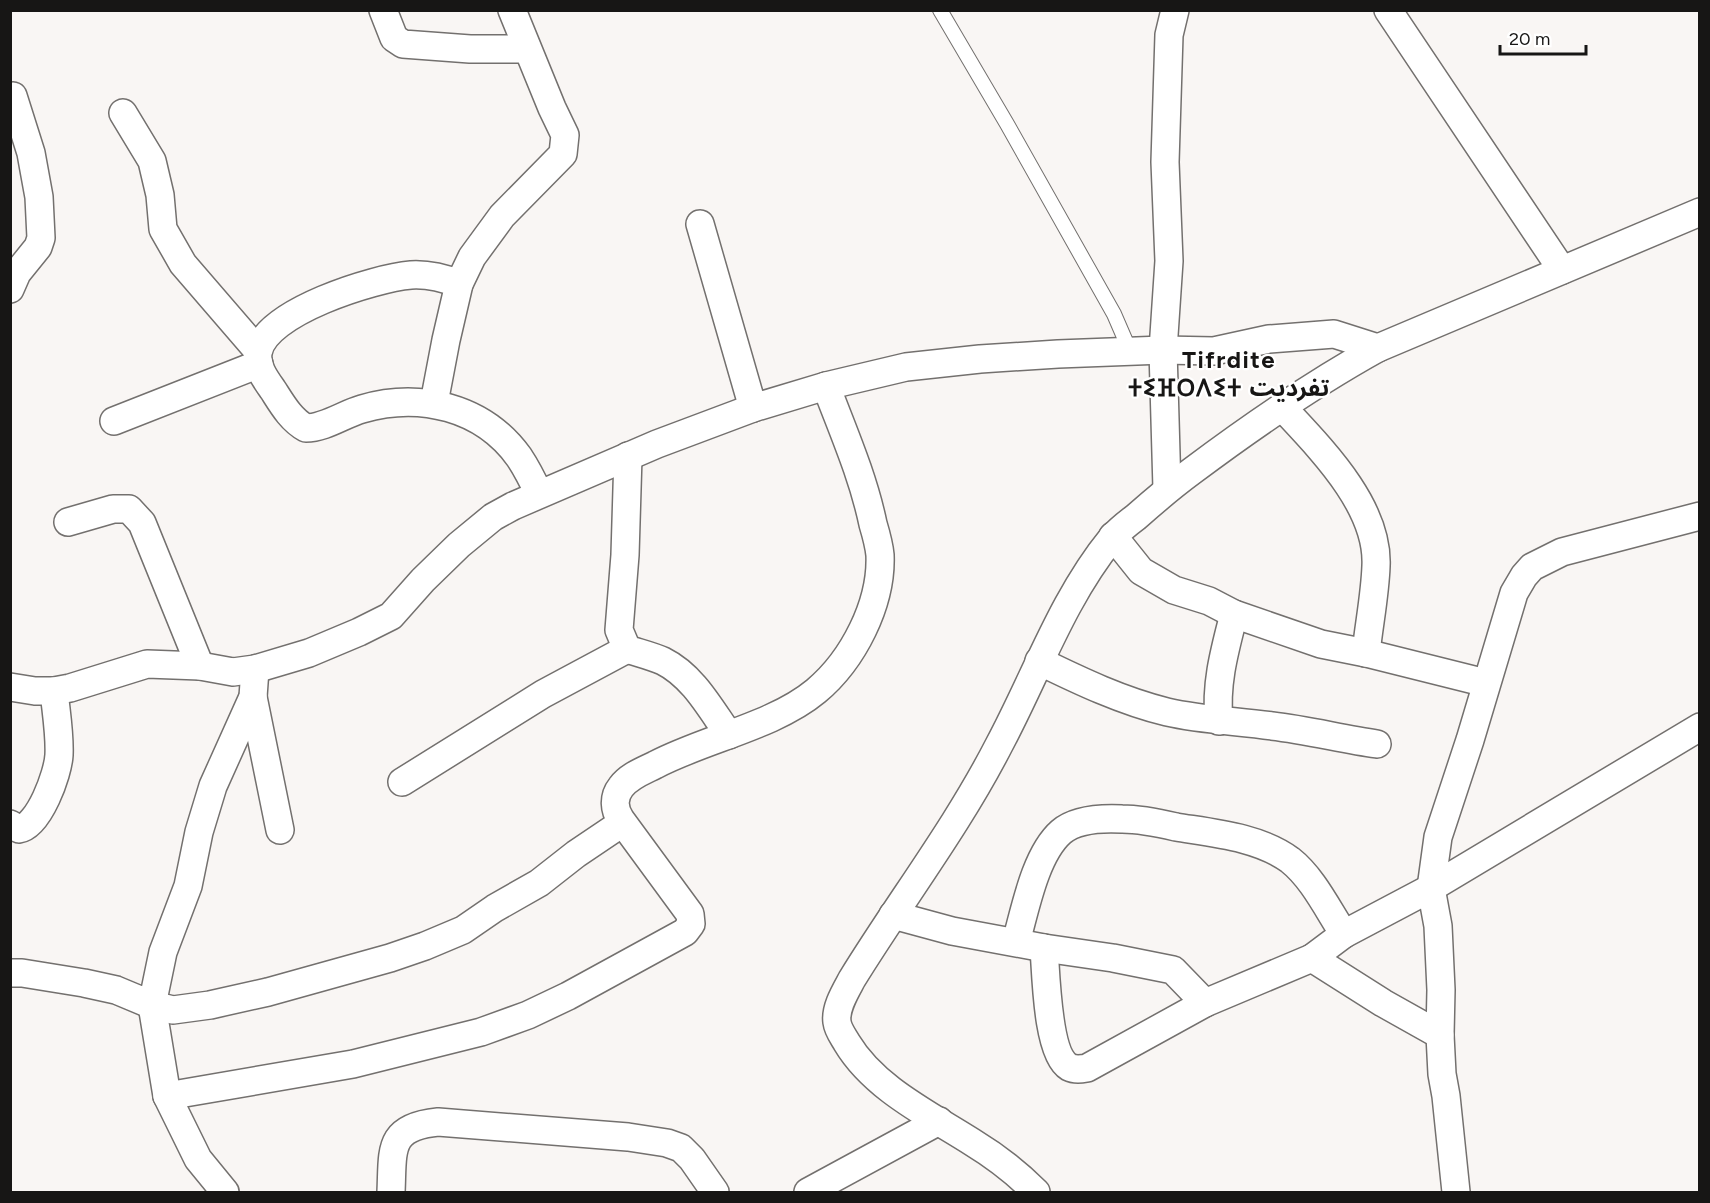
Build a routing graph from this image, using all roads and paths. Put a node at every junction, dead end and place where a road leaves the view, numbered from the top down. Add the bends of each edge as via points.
1 (383, 10) edge
2 (512, 10) edge
3 (940, 10) edge
4 (1175, 10) edge
5 (1388, 10) edge
6 (527, 49) junction
7 (13, 96) dead end
8 (123, 113) dead end
9 (1700, 212) edge
10 (700, 224) dead end
11 (1562, 270) junction
12 (459, 284) junction
13 (10, 289) edge
14 (1378, 348) junction
15 (1163, 350) junction
16 (1130, 351) junction
17 (258, 357) junction
18 (826, 386) junction
19 (434, 403) junction
20 (1282, 407) junction
21 (753, 408) junction
22 (114, 421) dead end
23 (628, 456) junction
24 (1167, 489) junction
25 (540, 494) junction
26 (1700, 516) edge
27 (68, 522) dead end
28 (1113, 536) junction
29 (1234, 614) junction
30 (627, 649) junction
31 (1366, 653) junction
32 (1039, 661) junction
33 (200, 666) junction
34 (255, 669) junction
35 (1486, 683) junction
36 (10, 687) edge
37 (54, 691) junction
38 (253, 697) junction
39 (1219, 721) junction
40 (1700, 727) edge
41 (729, 735) junction
42 (1377, 744) dead end
43 (402, 782) dead end
44 (622, 823) junction
45 (10, 824) edge
46 (280, 830) dead end
47 (1431, 888) junction
48 (893, 915) junction
49 (1344, 934) junction
50 (1016, 942) junction
51 (1044, 948) junction
52 (1312, 958) junction
53 (10, 973) edge
54 (1206, 1003) junction
55 (152, 1005) junction
56 (1440, 1035) junction
57 (168, 1096) junction
58 (939, 1121) junction
59 (225, 1192) edge
60 (391, 1192) edge
61 (715, 1192) edge
62 (808, 1192) edge
63 (1036, 1192) edge
64 (1456, 1192) edge

1 - 6 street via 394,38 403,44
2 - 6 street
3 - 16 lane via 1114,314
4 - 15 street via 1169,35 1165,162 1169,261
5 - 11 street
6 - 12 street via 565,135 563,154 502,216 472,257
7 - 13 street via 31,153 41,238
8 - 17 street via 152,161 164,228 183,264
9 - 11 street
10 - 21 street
11 - 14 street
12 - 17 street via 411,275 347,289 313,303 269,333
12 - 19 street
14 - 15 street via 1334,334 1269,339 1214,351
14 - 20 street
15 - 16 street
15 - 24 street
16 - 18 street via 980,359 906,368
17 - 19 street via 283,406 306,428 387,403
17 - 22 street
18 - 21 street
18 - 41 street via 869,503 880,554 879,578 871,606 839,667 794,707
19 - 25 street via 470,416 503,438
20 - 24 street
20 - 31 street via 1322,450 1354,494 1368,523 1376,565
21 - 23 street
23 - 25 street
23 - 30 street via 619,630
24 - 28 street
25 - 34 street via 473,533 391,616 309,653
26 - 35 street via 1562,552 1532,567 1515,593
27 - 33 street via 113,509 129,509 142,524
28 - 29 street via 1141,571 1174,590
28 - 32 street via 1078,587
29 - 31 street via 1321,644
29 - 39 street via 1219,680
30 - 41 street via 663,661 682,673
30 - 43 street via 543,694
31 - 35 street
32 - 39 street via 1127,700
32 - 48 street via 962,812
33 - 34 street via 233,672
33 - 37 street via 147,664
34 - 38 street
35 - 47 street via 1438,837
36 - 37 street
37 - 45 street via 59,757 47,796 30,825 19,829
38 - 46 street
38 - 55 street via 213,786 188,886 163,952
39 - 42 street
40 - 47 street
41 - 44 street via 663,760 625,783 617,792 615,804
44 - 55 street via 539,883 462,930 425,946 299,985 210,1005 173,1010
44 - 57 street via 690,914 691,924 685,932 568,996 481,1032 353,1064
47 - 49 street
47 - 56 street via 1438,936
48 - 50 street
48 - 58 street via 843,996 837,1022 839,1031 866,1069
49 - 50 street via 1302,872 1263,846 1231,836 1123,819 1084,821 1060,832 1032,882
49 - 52 street
50 - 51 street
51 - 54 street via 1173,970
51 - 54 street via 1050,1026 1067,1066 1087,1068
52 - 54 street
52 - 56 street
53 - 55 street via 116,990
55 - 57 street
56 - 64 street
57 - 59 street via 198,1159
58 - 62 street
58 - 63 street via 1000,1161
60 - 61 street via 393,1158 401,1134 415,1125 438,1122 667,1143 681,1148 692,1159

